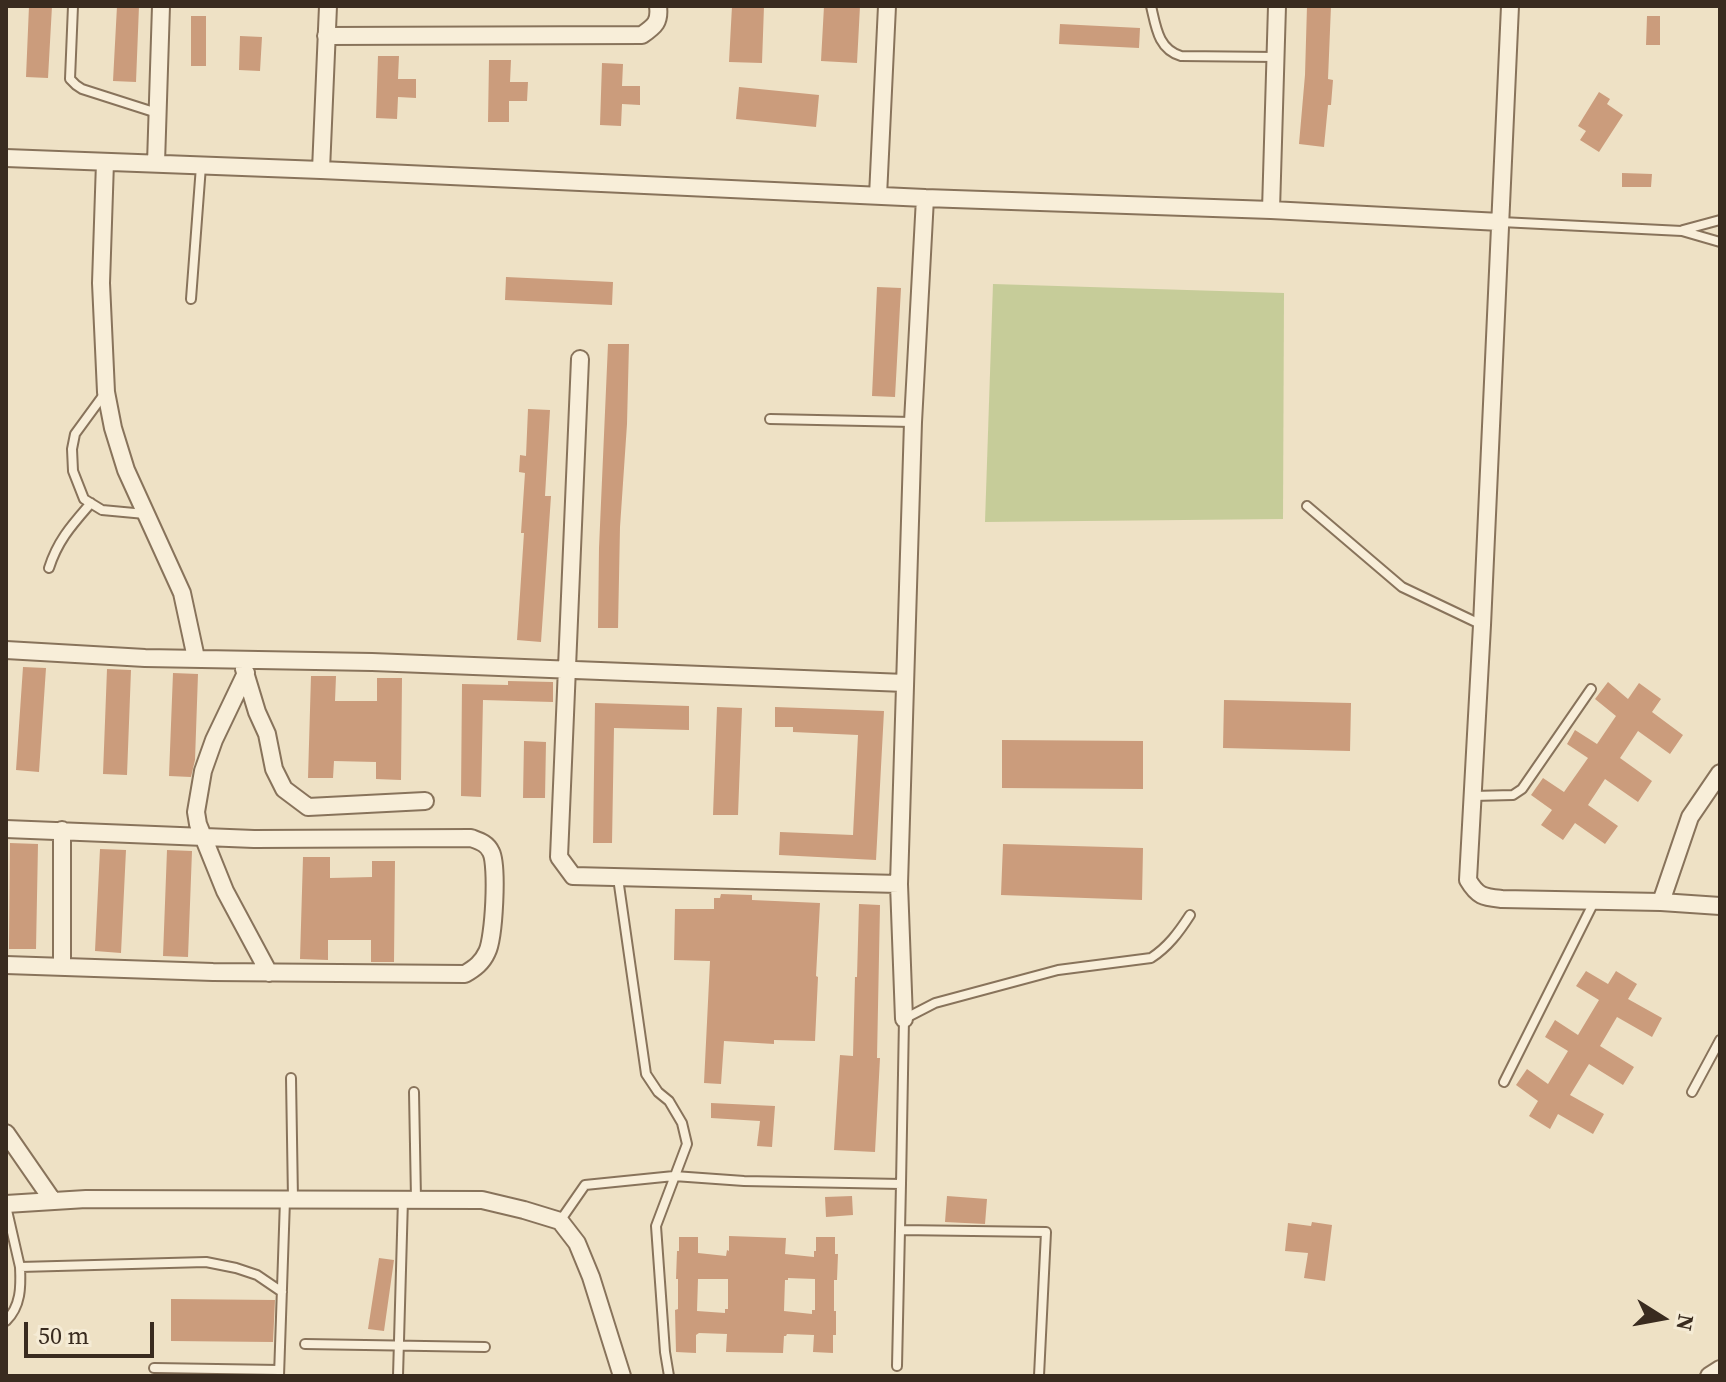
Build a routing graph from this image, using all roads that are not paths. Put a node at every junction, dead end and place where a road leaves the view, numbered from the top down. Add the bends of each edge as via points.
1 (73, 6) edge
2 (161, 6) edge
3 (328, 6) edge
4 (658, 6) edge
5 (887, 6) edge
6 (1151, 6) edge
7 (1277, 6) edge
8 (1510, 6) edge
9 (326, 36) junction
10 (1276, 57) junction
11 (158, 113) junction
12 (6, 158) edge
13 (105, 162) junction
14 (156, 163) junction
15 (201, 165) junction
16 (321, 170) junction
17 (878, 196) junction
18 (925, 198) junction
19 (1271, 210) junction
20 (1720, 220) edge
21 (1500, 222) junction
22 (1682, 231) junction
23 (1720, 242) edge
24 (191, 299) dead end
25 (580, 359) dead end
26 (106, 392) junction
27 (770, 419) dead end
28 (913, 422) junction
29 (91, 503) junction
30 (1307, 506) dead end
31 (146, 514) junction
32 (49, 568) dead end
33 (1482, 625) junction
34 (6, 650) edge
35 (196, 658) junction
36 (243, 666) junction
37 (566, 670) junction
38 (905, 683) junction
39 (1591, 689) dead end
40 (1720, 773) edge
41 (1473, 796) junction
42 (425, 801) dead end
43 (6, 829) edge
44 (62, 830) junction
45 (204, 838) junction
46 (618, 877) junction
47 (899, 884) junction
48 (1594, 902) junction
49 (1661, 902) junction
50 (1720, 906) edge
51 (1190, 915) dead end
52 (6, 965) edge
53 (62, 967) junction
54 (269, 973) junction
55 (904, 1019) junction
56 (1720, 1040) edge
57 (291, 1078) dead end
58 (1504, 1082) dead end
59 (414, 1092) dead end
60 (1692, 1092) dead end
61 (6, 1133) edge
62 (674, 1176) junction
63 (901, 1184) junction
64 (289, 1199) junction
65 (409, 1199) junction
66 (53, 1201) junction
67 (6, 1205) edge
68 (560, 1221) junction
69 (900, 1230) junction
70 (20, 1267) junction
71 (282, 1292) junction
72 (6, 1321) edge
73 (305, 1344) dead end
74 (399, 1345) junction
75 (485, 1347) dead end
76 (897, 1366) dead end
77 (154, 1368) dead end
78 (1720, 1369) edge
79 (279, 1373) edge
80 (398, 1376) edge
81 (622, 1376) edge
82 (669, 1376) edge
83 (1039, 1376) edge
84 (1709, 1376) edge

1 - 11 lane via 70,79 82,89
2 - 11 street
3 - 9 street
4 - 9 street via 659,17 642,35
5 - 17 street
6 - 10 lane via 1159,39 1172,53
7 - 10 street
8 - 21 street
9 - 16 street
10 - 19 street
11 - 14 street
12 - 13 street
13 - 14 street
13 - 26 street via 101,283
14 - 15 street
15 - 16 street
15 - 24 lane
16 - 17 street
17 - 18 street
18 - 19 street
18 - 28 street
19 - 21 street
20 - 22 lane
21 - 22 lane
21 - 33 street
22 - 23 lane
25 - 37 street
26 - 29 lane via 75,434 72,449 73,471 84,499
26 - 31 street via 122,456
27 - 28 lane
28 - 38 street
29 - 31 lane via 102,510
29 - 32 lane via 64,534
30 - 33 lane via 1402,587
31 - 35 street via 182,593
33 - 41 street
34 - 35 street
35 - 36 street
36 - 37 street via 372,662
36 - 42 street via 274,769 284,789 308,807
36 - 45 street via 203,771 196,812
37 - 38 street
37 - 46 street via 559,857 573,876
38 - 47 street
39 - 41 lane via 1522,789 1513,795
40 - 49 street via 1690,817
41 - 48 street via 1468,880 1475,891 1502,899
43 - 44 street
44 - 45 street
44 - 53 street
45 - 54 street via 225,891
45 - 54 street via 471,838 492,853 492,939 477,967 465,974
46 - 47 street
46 - 62 lane via 646,1074 682,1123 687,1144
47 - 55 street
48 - 49 street
48 - 58 lane
49 - 50 street
51 - 55 lane via 1151,958 1058,970 935,1003
52 - 53 street
53 - 54 street
55 - 63 lane
56 - 60 lane
57 - 64 lane
59 - 65 lane
61 - 66 street
62 - 63 lane
62 - 68 lane via 585,1185
62 - 82 lane via 656,1226
63 - 69 lane
64 - 65 street
64 - 66 street
64 - 71 lane
65 - 68 street via 482,1200
65 - 74 lane
66 - 67 street
67 - 70 lane
68 - 81 street via 577,1243 591,1277
69 - 76 lane
69 - 83 lane via 1046,1232
70 - 71 lane via 206,1262 257,1275
70 - 72 lane via 21,1291
71 - 79 lane
73 - 74 lane
74 - 75 lane
74 - 80 lane
77 - 79 lane
78 - 84 street

